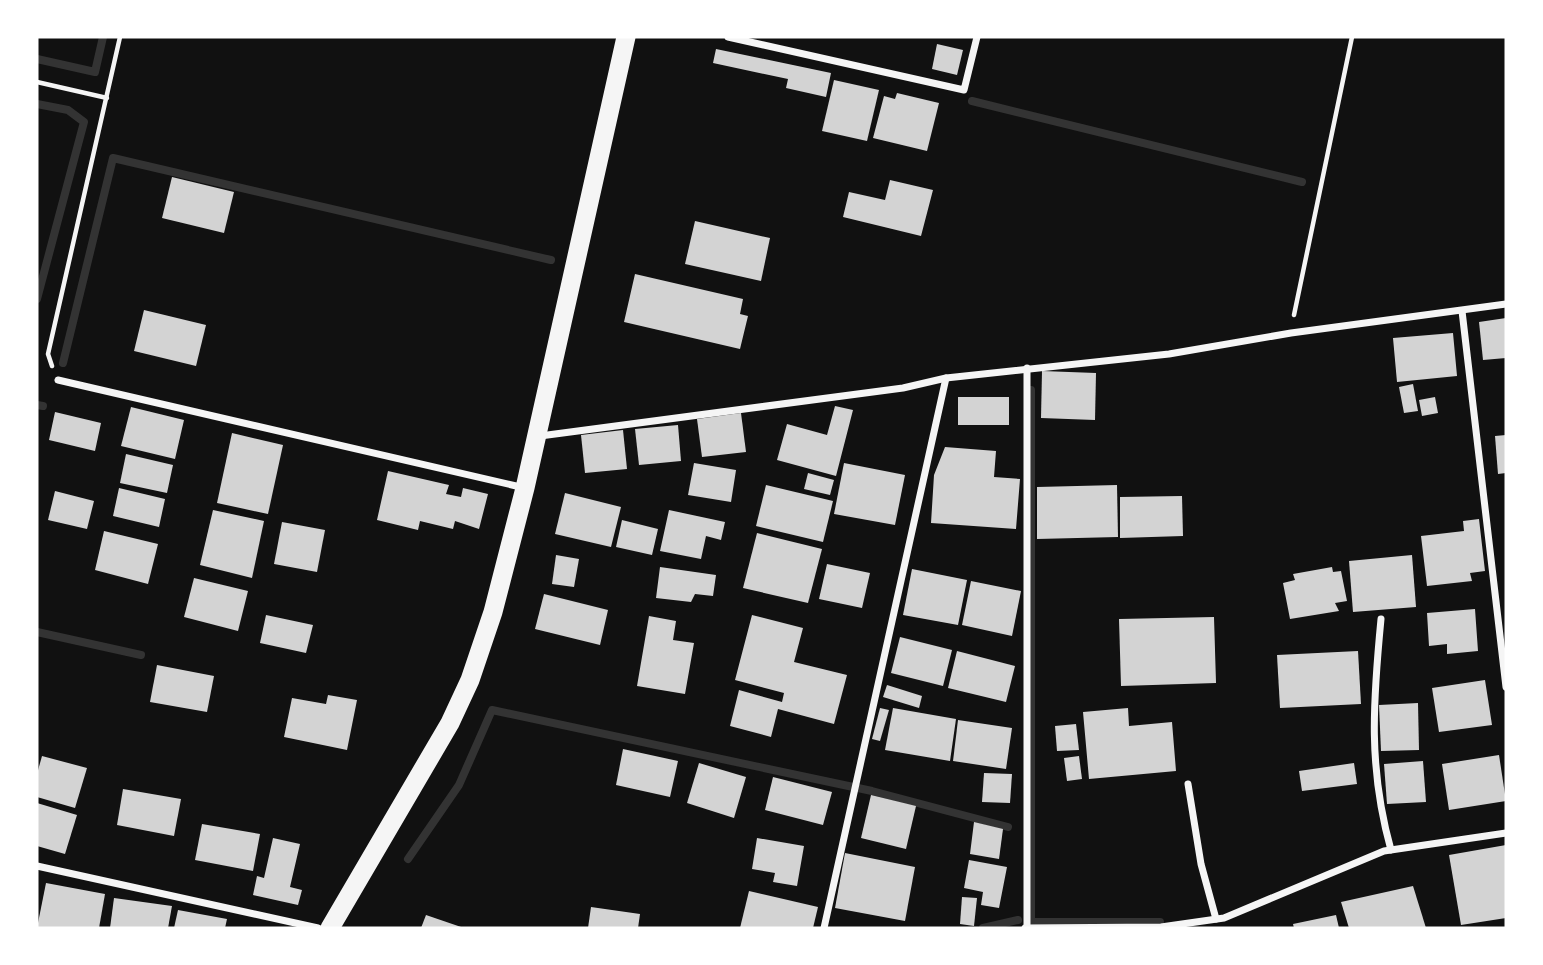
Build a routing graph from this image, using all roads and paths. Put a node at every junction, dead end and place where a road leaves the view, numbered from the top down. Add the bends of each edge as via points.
1 (120, 37) edge
2 (626, 37) edge
3 (728, 37) edge
4 (977, 37) edge
5 (1352, 37) edge
6 (37, 82) edge
7 (107, 97) junction
8 (1506, 304) edge
9 (1462, 311) junction
10 (1290, 333) junction
11 (1027, 368) junction
12 (946, 378) junction
13 (58, 380) joint
14 (537, 436) junction
15 (525, 488) junction
16 (1381, 619) dead end
17 (1506, 687) edge
18 (1188, 784) dead end
19 (1506, 833) edge
20 (1391, 850) junction
21 (37, 866) edge
22 (1216, 919) junction
23 (318, 928) edge
24 (330, 928) edge
25 (824, 928) edge
26 (1026, 928) edge
27 (1161, 928) edge

1 - 7 path
2 - 14 highway
3 - 4 street via 964,90
5 - 10 path
6 - 7 path
7 - 13 path via 48,354
8 - 9 street
9 - 10 street
9 - 17 street
10 - 11 street via 1169,354
11 - 12 street
11 - 26 street
12 - 14 street via 903,388
12 - 25 street
13 - 15 street
14 - 15 highway
15 - 24 highway via 470,680 450,723
16 - 20 street via 1372,717 1379,809
18 - 22 street via 1201,864
19 - 20 street
20 - 22 street
21 - 23 street
22 - 27 street
26 - 27 street

